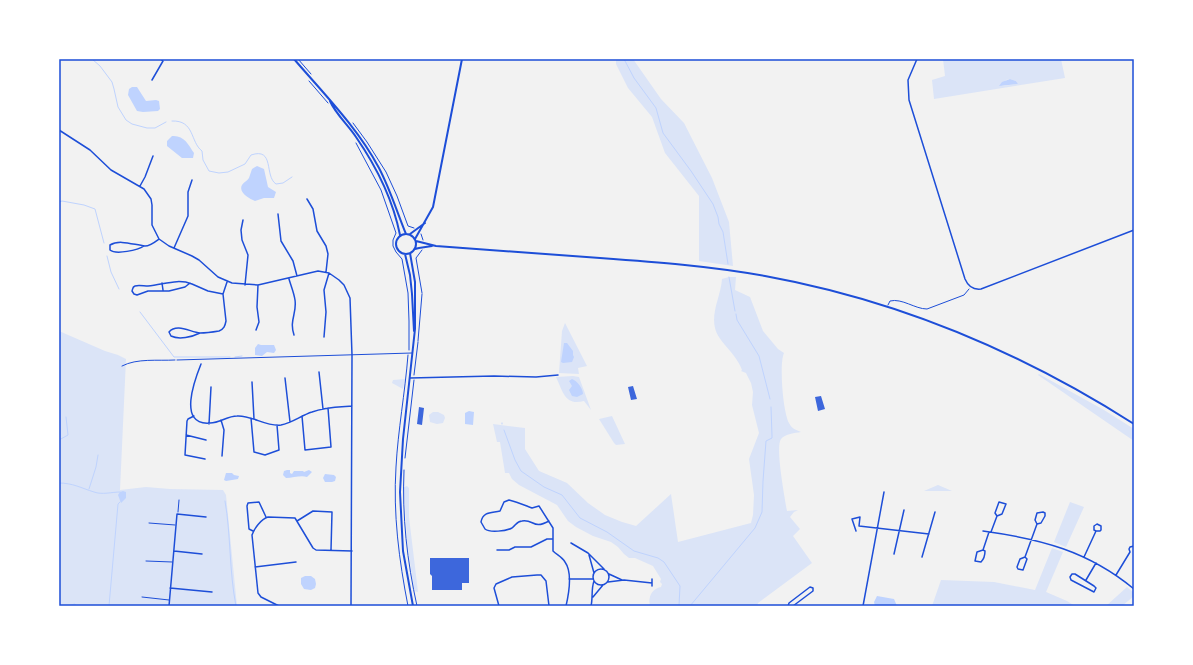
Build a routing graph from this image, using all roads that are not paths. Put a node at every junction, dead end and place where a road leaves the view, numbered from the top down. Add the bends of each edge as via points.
1 (160, 59) edge
2 (294, 59) edge
3 (462, 59) edge
4 (917, 59) edge
5 (152, 80) dead end
6 (330, 101) junction
7 (59, 130) edge
8 (153, 156) dead end
9 (192, 180) dead end
10 (140, 186) junction
11 (307, 199) dead end
12 (278, 214) dead end
13 (242, 220) dead end
14 (425, 223) junction
15 (1134, 230) edge
16 (406, 234) junction
17 (410, 234) junction
18 (400, 236) junction
19 (159, 239) junction
20 (416, 240) junction
21 (144, 246) junction
22 (436, 246) junction
23 (174, 248) junction
24 (414, 250) junction
25 (410, 253) junction
26 (405, 254) junction
27 (326, 272) junction
28 (328, 273) junction
29 (297, 276) junction
30 (288, 278) junction
31 (227, 282) junction
32 (162, 283) junction
33 (190, 283) junction
34 (245, 285) junction
35 (258, 285) junction
36 (163, 290) junction
37 (223, 294) junction
38 (422, 294) road end
39 (256, 330) dead end
40 (414, 332) junction
41 (200, 333) junction
42 (294, 335) dead end
43 (324, 337) dead end
44 (418, 340) road end
45 (413, 353) junction
46 (352, 355) junction
47 (177, 360) road end
48 (201, 364) dead end
49 (319, 372) dead end
50 (558, 375) dead end
51 (286, 378) dead end
52 (410, 378) junction
53 (252, 382) dead end
54 (211, 387) dead end
55 (352, 406) junction
56 (328, 408) junction
57 (323, 409) junction
58 (194, 416) junction
59 (302, 416) junction
60 (251, 418) junction
61 (254, 419) junction
62 (221, 420) junction
63 (290, 422) junction
64 (209, 424) junction
65 (1134, 424) edge
66 (277, 425) junction
67 (186, 435) junction
68 (206, 440) dead end
69 (222, 456) dead end
70 (205, 459) dead end
71 (884, 492) dead end
72 (904, 510) dead end
73 (935, 512) dead end
74 (997, 516) junction
75 (206, 517) dead end
76 (266, 517) junction
77 (297, 521) junction
78 (548, 521) junction
79 (149, 523) dead end
80 (1037, 524) junction
81 (176, 525) junction
82 (858, 526) junction
83 (878, 528) junction
84 (899, 530) junction
85 (254, 531) junction
86 (983, 531) dead end
87 (1096, 531) dead end
88 (990, 532) junction
89 (929, 534) junction
90 (552, 539) junction
91 (1032, 539) junction
92 (571, 543) dead end
93 (1134, 546) edge
94 (331, 550) junction
95 (352, 550) junction
96 (497, 550) dead end
97 (983, 550) junction
98 (174, 551) junction
99 (1132, 552) edge
100 (588, 553) junction
101 (202, 554) dead end
102 (894, 554) dead end
103 (1025, 557) junction
104 (1084, 557) junction
105 (922, 558) dead end
106 (146, 560) dead end
107 (173, 562) junction
108 (296, 562) dead end
109 (1096, 563) junction
110 (255, 567) junction
111 (604, 569) junction
112 (608, 573) junction
113 (594, 574) junction
114 (1116, 575) junction
115 (569, 579) junction
116 (652, 579) dead end
117 (594, 580) junction
118 (624, 580) junction
119 (1086, 580) junction
120 (608, 582) junction
121 (652, 583) junction
122 (603, 585) junction
123 (652, 586) dead end
124 (170, 588) junction
125 (1134, 589) edge
126 (212, 592) dead end
127 (142, 597) dead end
128 (593, 597) junction
129 (169, 600) junction
130 (169, 606) edge
131 (279, 606) edge
132 (351, 606) edge
133 (412, 606) edge
134 (499, 606) edge
135 (549, 606) edge
136 (566, 606) edge
137 (591, 606) edge
138 (788, 606) edge
139 (793, 606) edge
140 (863, 606) edge

1 - 5 street via 163,61
2 - 6 street
3 - 14 street via 433,207
4 - 15 street via 908,80 909,100 963,272 970,287 981,289
6 - 16 street via 353,127 379,168
6 - 18 street via 376,169
7 - 10 street via 90,150 111,170
8 - 10 street
9 - 23 street via 188,192 188,216
10 - 19 street via 151,199 152,225
11 - 27 street via 313,209 317,231 326,246
12 - 29 street via 281,240 293,261
13 - 34 street via 242,240 248,255
14 - 17 street
14 - 20 street
16 - 17 street
16 - 18 street
17 - 20 street
18 - 26 street via 396,246
19 - 21 street
19 - 23 street
20 - 22 street
20 - 24 street
21 - 21 street via 114,243 109,247 113,252 134,250
22 - 24 street
22 - 65 street via 718,268 807,285 887,307 956,331 1025,361 1073,386
23 - 31 street via 199,260 214,275
24 - 25 street
25 - 26 street
25 - 40 street via 415,295
26 - 40 street via 410,275
27 - 28 street
27 - 29 street via 318,271
28 - 43 street via 324,290
28 - 46 street via 339,280 348,291
29 - 30 street
30 - 35 street
30 - 42 street via 295,300 292,322
31 - 34 street
31 - 37 street
32 - 33 street
32 - 36 street
32 - 36 street via 135,286 132,291 137,295
33 - 36 street via 176,290
33 - 37 street
34 - 35 street
35 - 39 street via 257,307 260,322
37 - 41 street via 226,321 223,329
38 - 44 lane
40 - 45 street
41 - 41 street via 177,338 170,336 169,332 181,328
45 - 46 lane
45 - 52 street
46 - 47 lane
46 - 55 street
48 - 58 street via 190,397
49 - 57 street
50 - 52 street
51 - 63 street
52 - 133 street via 402,441 400,492 402,551
53 - 61 street
54 - 64 street
55 - 56 street
55 - 95 street
56 - 57 street
56 - 59 street via 331,447 305,450
57 - 59 street
58 - 64 street via 198,421
58 - 67 street via 187,421
59 - 63 street
60 - 61 street
60 - 62 street via 238,416
60 - 66 street via 254,452 265,455 279,450
61 - 66 street
62 - 64 street
62 - 69 street via 224,430
63 - 66 street
67 - 68 street
67 - 70 street via 185,455
71 - 83 street
72 - 84 street
73 - 89 street
74 - 74 street via 1002,514 1006,504 999,502 995,513
74 - 88 street
75 - 81 street via 178,514
76 - 77 street via 292,517
76 - 85 street
76 - 85 street via 259,502 248,503 249,529
77 - 94 street via 313,548
77 - 94 street via 313,511 332,512
78 - 78 street via 537,525 522,521 511,528 491,532 485,530 481,522 484,515 500,511 504,502 509,500 532,508 539,506
78 - 90 street via 553,528
79 - 81 lane
80 - 80 street via 1043,522 1045,516 1042,512 1037,513
80 - 91 street
81 - 98 street
82 - 82 street via 856,531 852,519 860,517
82 - 83 street
83 - 84 street
83 - 140 street
84 - 89 street
84 - 102 street
85 - 110 street via 252,535
86 - 88 street
87 - 104 street
88 - 91 street
88 - 97 street
89 - 105 street
90 - 96 street via 531,547
90 - 115 street via 553,551 566,564
91 - 103 street
91 - 104 street
92 - 100 street
93 - 99 street via 1129,548
94 - 95 street
95 - 132 street
97 - 97 street via 977,552 975,561 983,560
98 - 101 street
98 - 107 street
99 - 114 street
100 - 111 street
100 - 113 street
103 - 103 street via 1020,559 1017,567 1023,570 1028,559
104 - 109 street
106 - 107 lane
107 - 124 street
108 - 110 street
109 - 114 street
109 - 119 street
110 - 131 street via 259,596
111 - 112 street
111 - 113 street
112 - 118 street
112 - 120 street
113 - 117 street
114 - 125 street
115 - 117 street
115 - 136 street
116 - 121 street
117 - 122 street via 598,585
117 - 128 street
118 - 120 street
118 - 121 street
119 - 119 street via 1096,588 1094,592 1070,577 1075,574
120 - 122 street
121 - 123 street
122 - 128 street
124 - 126 street
124 - 129 street
127 - 129 lane
128 - 137 street
129 - 130 street
134 - 135 street via 494,588 496,584 512,577 537,574 546,581
138 - 139 street via 810,587 813,588

